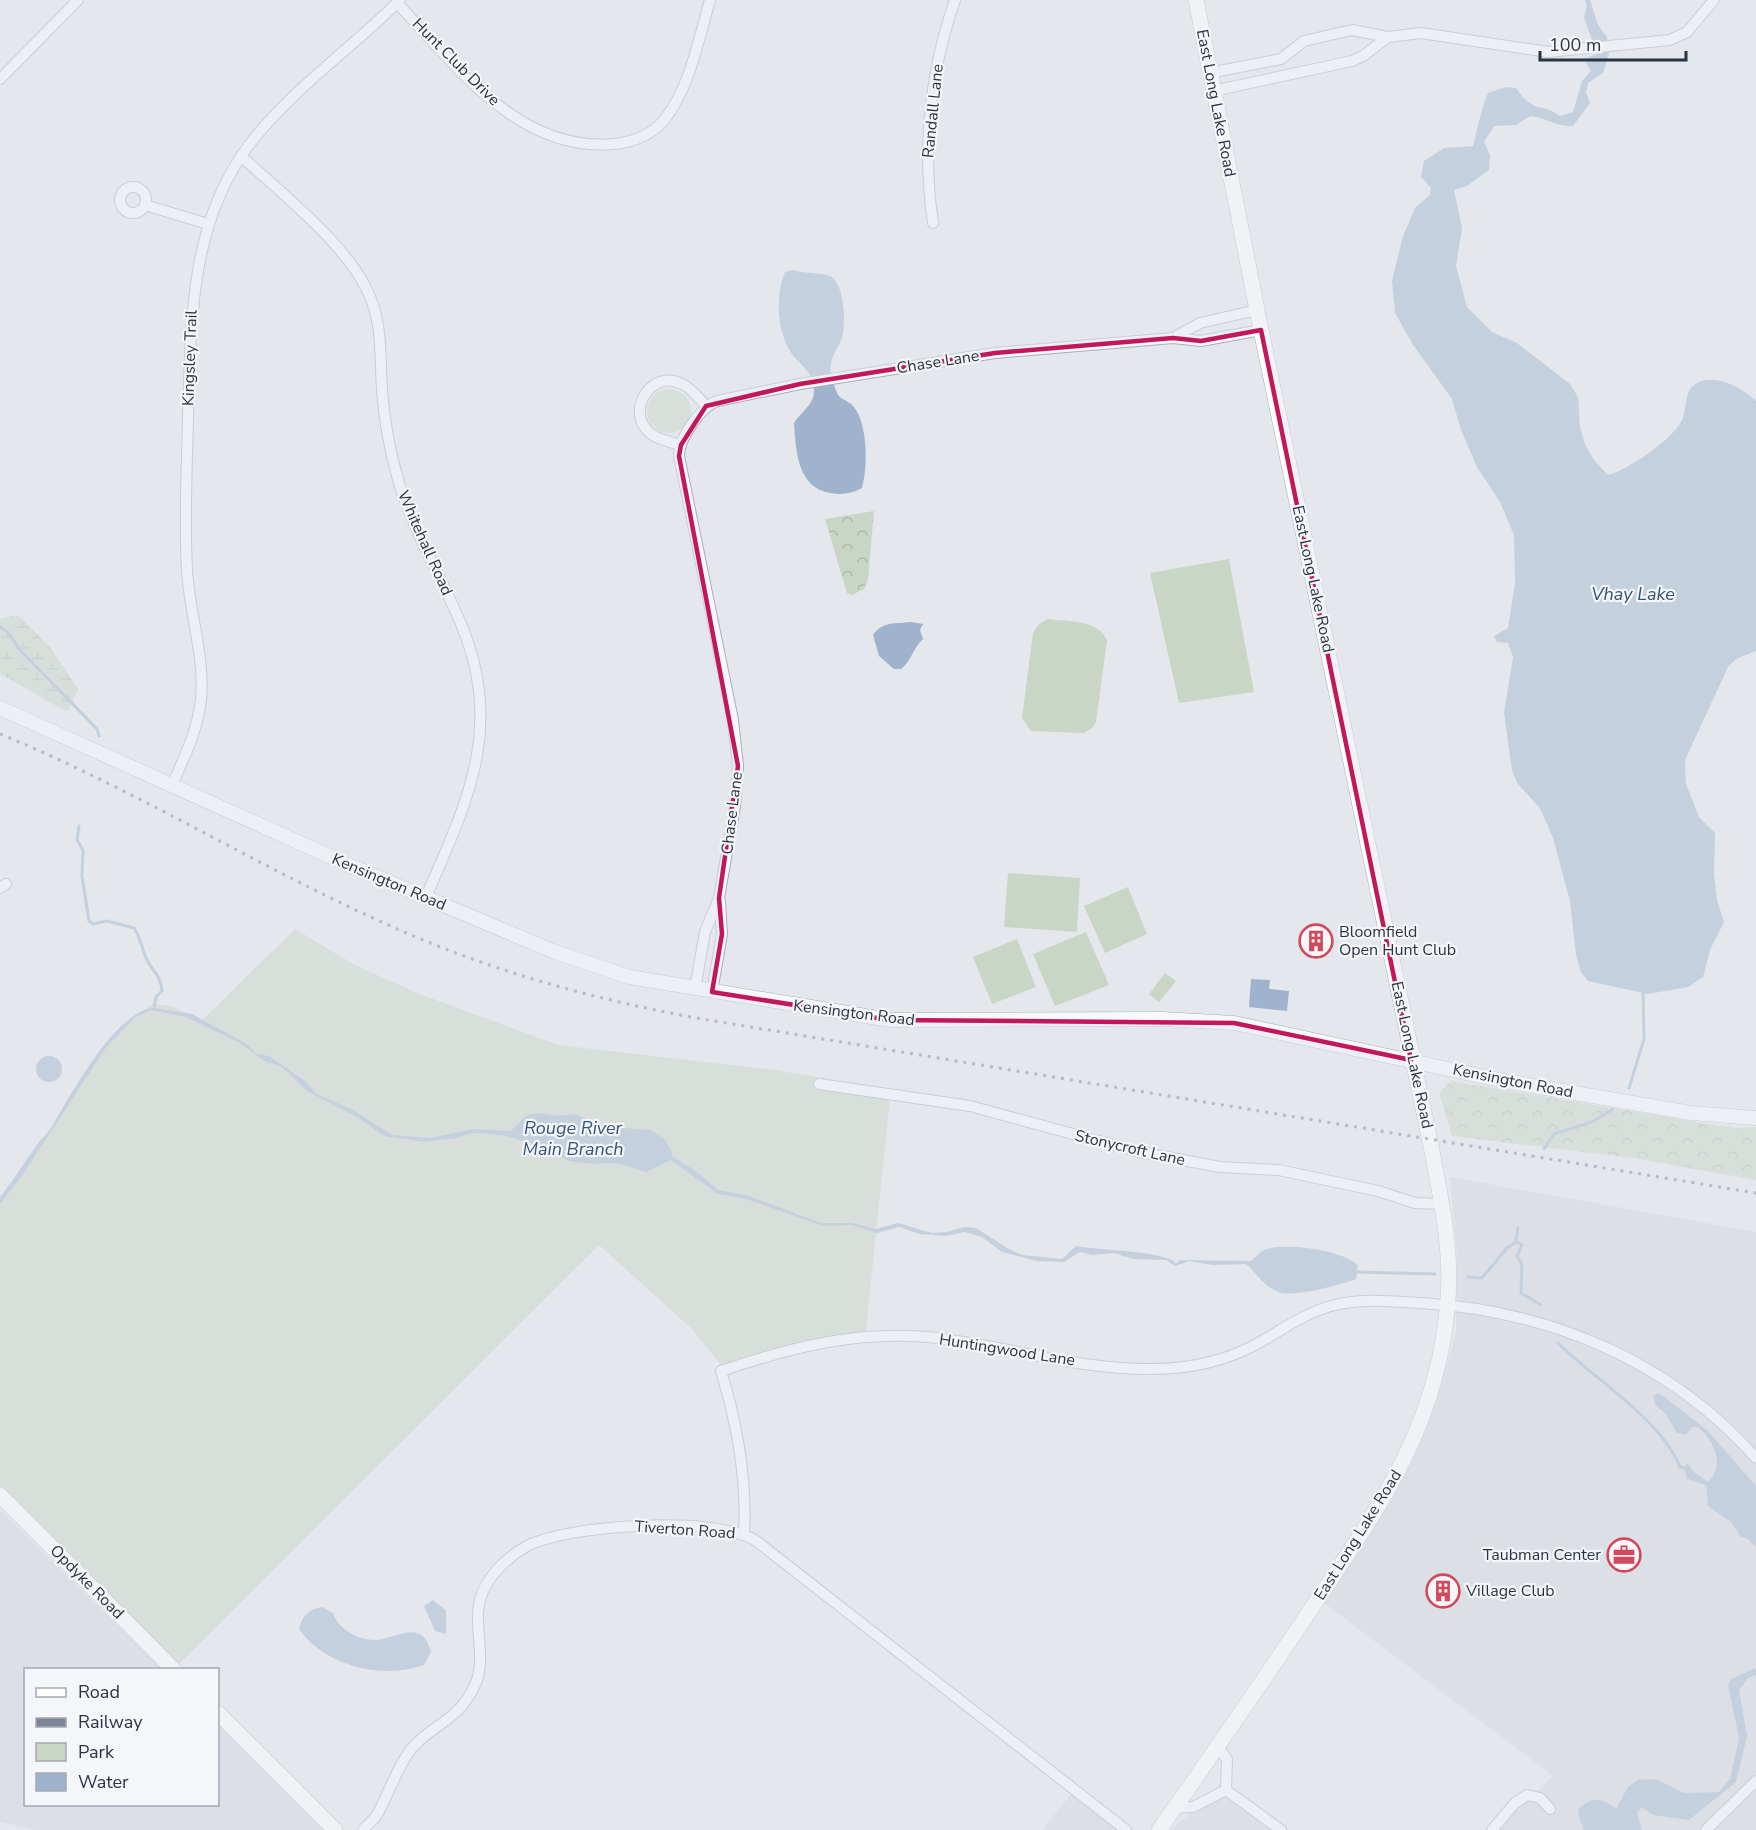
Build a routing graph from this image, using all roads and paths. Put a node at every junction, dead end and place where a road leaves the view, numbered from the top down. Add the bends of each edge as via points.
1 (78, 0) edge
2 (710, 0) edge
3 (955, 0) edge
4 (1197, 0) edge
5 (1714, 0) edge
6 (399, 1) edge
7 (1388, 37) junction
8 (1281, 59) junction
9 (1248, 66) junction
10 (1209, 73) junction
11 (1284, 74) junction
12 (0, 79) edge
13 (1251, 81) junction
14 (1213, 91) junction
15 (241, 156) junction
16 (145, 205) dead end
17 (933, 223) dead end
18 (208, 224) junction
19 (1257, 310) junction
20 (1261, 330) junction
21 (1173, 338) junction
22 (706, 406) junction
23 (681, 445) junction
24 (0, 708) edge
25 (172, 785) junction
26 (426, 897) junction
27 (719, 898) junction
28 (695, 989) junction
29 (712, 992) junction
30 (1411, 1060) junction
31 (819, 1084) dead end
32 (1756, 1118) edge
33 (1442, 1204) junction
34 (1448, 1305) junction
35 (1756, 1458) edge
36 (0, 1495) edge
37 (744, 1534) junction
38 (172, 1668) edge
39 (219, 1714) edge
40 (1218, 1747) junction
41 (1756, 1781) edge
42 (1226, 1790) junction
43 (1174, 1808) junction
44 (1550, 1809) dead end
45 (335, 1830) edge
46 (363, 1830) edge
47 (1126, 1830) edge
48 (1159, 1830) edge
49 (1281, 1830) edge
50 (1492, 1830) edge
51 (1706, 1830) edge

1 - 12 street
2 - 6 street, Hunt Club Drive via 681,91 668,114 644,136 606,145 554,137 508,112 478,88
3 - 17 street, Randall Lane via 940,50 930,106 928,159
4 - 10 main road, East Long Lake Road
5 - 7 street via 1682,36 1629,45 1538,51 1421,33
6 - 15 street, Kingsley Trail via 274,118
7 - 8 street via 1352,30 1304,40
7 - 11 street via 1358,59
8 - 9 street
8 - 11 street
9 - 10 street
9 - 13 street
10 - 14 main road, East Long Lake Road
11 - 13 street
13 - 14 street
14 - 19 main road, East Long Lake Road
15 - 18 street, Kingsley Trail
15 - 26 street, Whitehall Road via 351,263 370,294 377,321 393,463 411,517 461,624 473,659 480,708 478,761 464,809
16 - 18 street
18 - 25 street, Kingsley Trail via 193,296 186,512 187,580 201,672 201,699 193,735
19 - 20 main road, East Long Lake Road
19 - 21 street, Chase Lane via 1200,323
20 - 21 street, Chase Lane via 1201,341
20 - 30 main road, East Long Lake Road
21 - 22 street, Chase Lane via 1019,350 800,384
22 - 23 street
22 - 23 street via 677,382 656,384 645,394 640,408 644,425 659,438
23 - 27 street, Chase Lane via 680,456 738,747 737,786
24 - 25 street, Kensington Road
25 - 26 street, Kensington Road
26 - 28 street, Kensington Road via 600,969
27 - 28 street, Chase Lane via 705,932
27 - 29 street, Chase Lane via 722,934
28 - 29 street, Kensington Road
29 - 30 street, Kensington Road via 890,1020 1162,1019 1234,1023
30 - 32 street, Kensington Road via 1499,1080 1691,1113
30 - 33 main road, East Long Lake Road
31 - 33 street, Stonycroft Lane via 970,1106 1139,1152 1220,1167 1279,1170 1415,1203
33 - 34 main road, East Long Lake Road via 1448,1249
34 - 35 street via 1534,1320 1609,1348 1686,1393
34 - 37 street, Huntingwood Lane via 1374,1301 1334,1305 1307,1315 1231,1356 1177,1368 1108,1367 928,1338 889,1336 826,1341 721,1371 746,1505
34 - 40 main road, East Long Lake Road via 1429,1398 1399,1473 1348,1556
36 - 38 main road, Opdyke Road
37 - 46 street, Tiverton Road via 708,1528 612,1527 545,1540 513,1556 492,1576 479,1600 480,1670 472,1691 456,1713 412,1748 377,1813
37 - 47 street, Tiverton Road via 811,1582
39 - 45 main road
40 - 42 street via 1227,1759
40 - 43 main road, East Long Lake Road
41 - 51 street
42 - 43 street via 1193,1807
42 - 49 street
43 - 48 main road, East Long Lake Road
44 - 50 street via 1540,1798 1527,1795

